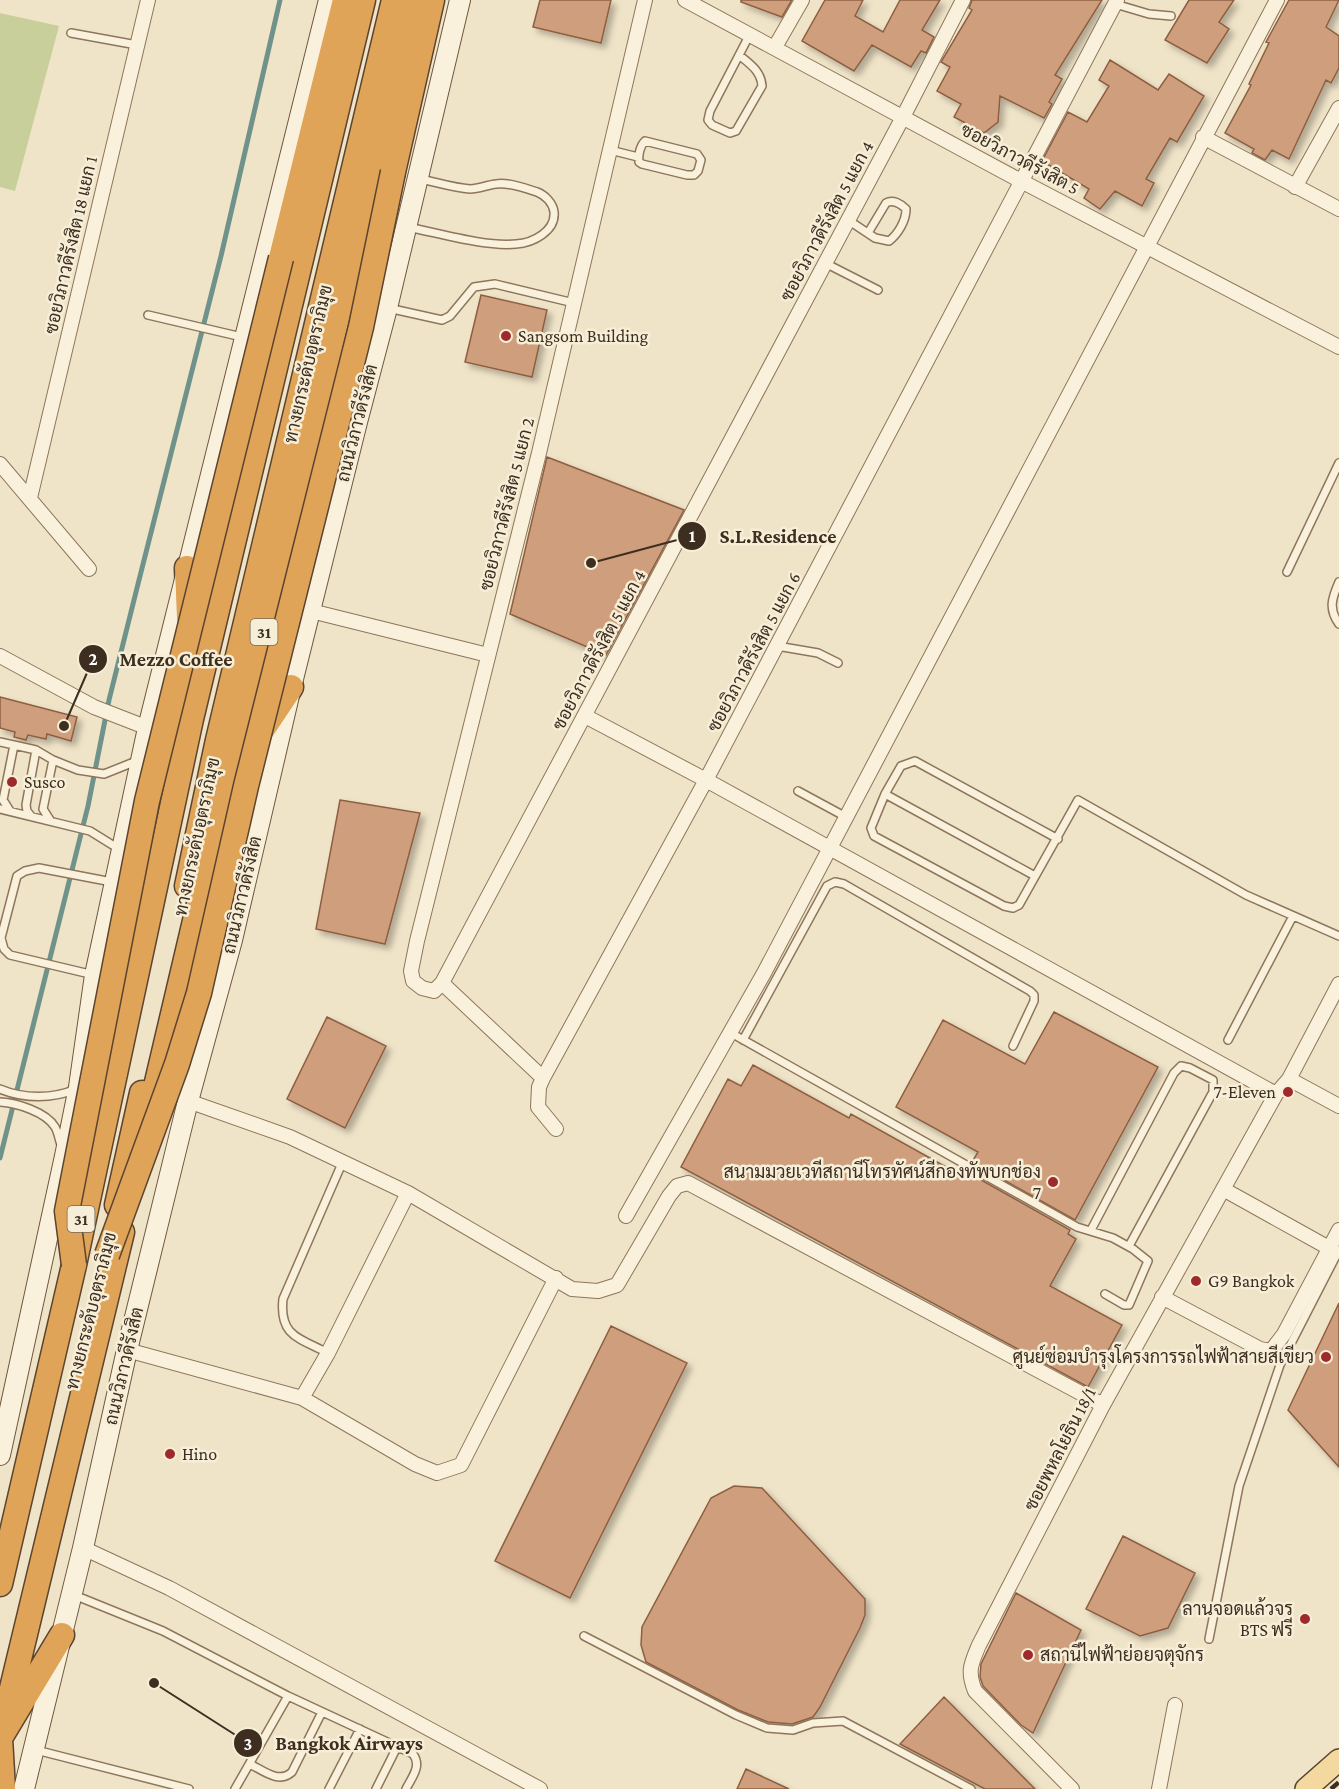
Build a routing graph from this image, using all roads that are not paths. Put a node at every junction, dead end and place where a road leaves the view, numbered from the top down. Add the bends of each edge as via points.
1 (148, 0) edge
2 (329, 0) edge
3 (345, 0) edge
4 (358, 0) edge
5 (363, 0) edge
6 (394, 0) edge
7 (412, 0) edge
8 (432, 0) edge
9 (460, 0) edge
10 (645, 0) edge
11 (685, 0) edge
12 (802, 0) edge
13 (963, 0) edge
14 (1277, 0) edge
15 (1116, 2) edge
16 (1171, 15) dead end
17 (70, 33) dead end
18 (750, 34) junction
19 (137, 45) junction
20 (775, 47) junction
21 (739, 55) junction
22 (1339, 108) edge
23 (903, 117) junction
24 (1203, 137) junction
25 (610, 150) junction
26 (638, 157) junction
27 (417, 178) junction
28 (1021, 181) junction
29 (1296, 187) junction
30 (1339, 209) edge
31 (848, 220) junction
32 (406, 227) junction
33 (868, 233) junction
34 (1147, 246) junction
35 (825, 263) junction
36 (878, 290) dead end
37 (573, 303) junction
38 (387, 308) junction
39 (148, 315) dead end
40 (244, 338) junction
41 (1339, 347) edge
42 (1339, 463) edge
43 (0, 464) edge
44 (30, 498) junction
45 (186, 568) junction
46 (89, 569) dead end
47 (1287, 572) dead end
48 (1339, 582) edge
49 (311, 611) junction
50 (1339, 624) edge
51 (777, 646) junction
52 (488, 655) junction
53 (0, 656) edge
54 (838, 663) dead end
55 (191, 684) junction
56 (291, 687) junction
57 (585, 716) junction
58 (148, 728) junction
59 (0, 742) edge
60 (14, 745) junction
61 (36, 750) junction
62 (141, 759) junction
63 (53, 760) junction
64 (228, 780) junction
65 (706, 780) junction
66 (798, 791) dead end
67 (885, 794) junction
68 (0, 809) edge
69 (12, 812) junction
70 (34, 817) junction
71 (846, 817) junction
72 (52, 821) junction
73 (1058, 839) junction
74 (829, 849) junction
75 (121, 850) junction
76 (1035, 876) junction
77 (114, 883) junction
78 (1293, 916) junction
79 (1339, 936) edge
80 (95, 975) junction
81 (442, 983) junction
82 (1339, 984) edge
83 (737, 1036) junction
84 (1228, 1040) dead end
85 (1013, 1046) dead end
86 (543, 1078) junction
87 (1289, 1079) junction
88 (79, 1087) junction
89 (3, 1091) edge
90 (1276, 1094) junction
91 (188, 1101) junction
92 (2, 1102) edge
93 (1339, 1106) edge
94 (556, 1129) dead end
95 (65, 1156) junction
96 (343, 1161) junction
97 (1223, 1189) junction
98 (408, 1193) junction
99 (626, 1216) dead end
100 (1091, 1230) junction
101 (1339, 1230) edge
102 (1129, 1246) junction
103 (1334, 1249) edge
104 (106, 1254) junction
105 (74, 1265) junction
106 (556, 1278) junction
107 (1105, 1294) dead end
108 (1162, 1297) junction
109 (135, 1352) junction
110 (328, 1353) junction
111 (302, 1398) junction
112 (1103, 1405) junction
113 (0, 1455) edge
114 (83, 1548) junction
115 (0, 1554) edge
116 (0, 1584) edge
117 (72, 1594) junction
118 (62, 1635) junction
119 (584, 1636) dead end
120 (1209, 1639) dead end
121 (0, 1673) edge
122 (288, 1696) junction
123 (1175, 1705) dead end
124 (322, 1712) junction
125 (360, 1729) junction
126 (0, 1738) edge
127 (397, 1747) junction
128 (33, 1750) junction
129 (1339, 1760) edge
130 (250, 1764) junction
131 (3, 1789) edge
132 (25, 1789) edge
133 (189, 1789) edge
134 (235, 1789) edge
135 (329, 1789) edge
136 (376, 1789) edge
137 (406, 1789) edge
138 (540, 1789) edge
139 (971, 1789) edge
140 (1072, 1789) edge
141 (1159, 1789) edge
142 (1306, 1789) edge

1 - 19 street, ซอยวิภาวดีรังสิต 18 แยก 1
2 - 40 main road, 31
3 - 105 highway, bridge via 147,801 67,1211
4 - 55 highway, 31
5 - 105 highway, ทางยกระดับอุตราภิมุข / 31 via 191,719
6 - 104 highway, ทางยกระดับอุตราภิมุข / 31, bridge via 218,740
7 - 64 highway, ถนนวิภาวดีรังสิต / 31
8 - 104 highway, bridge via 361,327 246,786 199,993 173,1076
9 - 27 main road, ถนนวิภาวดีรังสิต / 31
10 - 25 street, ซอยวิภาวดีรังสิต 5 แยก 2
11 - 18 street, ซอยวิภาวดีรังสิต 5
12 - 20 street
13 - 23 street, ซอยวิภาวดีรังสิต 5 แยก 4
14 - 24 street
15 - 16 lane via 1149,14
15 - 28 street, ซอยวิภาวดีรังสิต 5 แยก 6
17 - 19 lane
18 - 20 street, ซอยวิภาวดีรังสิต 5
18 - 21 lane
19 - 44 street, ซอยวิภาวดีรังสิต 18 แยก 1
20 - 23 street, ซอยวิภาวดีรังสิต 5
21 - 21 lane via 756,69 762,86 741,124 730,133 708,120
22 - 29 street
23 - 28 street, ซอยวิภาวดีรังสิต 5
23 - 31 street, ซอยวิภาวดีรังสิต 5 แยก 4
24 - 29 street
24 - 34 street
25 - 26 lane
25 - 37 street, ซอยวิภาวดีรังสิต 5 แยก 2
26 - 26 lane via 645,141 697,154 701,160 698,171 687,175 642,164
27 - 32 main road, ถนนวิภาวดีรังสิต / 31
27 - 32 lane via 466,189 498,183 539,193 549,200 554,222 532,240 517,244
28 - 34 street, ซอยวิภาวดีรังสิต 5
28 - 51 street, ซอยวิภาวดีรังสิต 5 แยก 6
29 - 30 street
31 - 33 lane
31 - 35 street, ซอยวิภาวดีรังสิต 5 แยก 4
32 - 38 main road, ถนนวิภาวดีรังสิต / 31
33 - 33 lane via 885,203 894,202 906,209 904,221 889,241
34 - 41 street, ซอยวิภาวดีรังสิต 5
34 - 71 street
35 - 36 lane
35 - 57 street, ซอยวิภาวดีรังสิต 5 แยก 4
37 - 38 lane via 483,284 474,287 450,316 441,320
37 - 52 street, ซอยวิภาวดีรังสิต 5 แยก 2
38 - 49 main road, ถนนวิภาวดีรังสิต / 31
39 - 40 lane
40 - 45 main road, 31
42 - 47 lane
43 - 44 street
44 - 46 street
45 - 55 highway
45 - 58 main road, 31
48 - 50 lane via 1330,609
49 - 52 street
49 - 56 main road, ถนนวิภาวดีรังสิต / 31
51 - 54 lane via 818,653
51 - 65 street, ซอยวิภาวดีรังสิต 5 แยก 6
52 - 81 street, ซอยวิภาวดีรังสิต 5 แยก 2 via 411,971 413,981 422,988 434,991
53 - 58 street via 99,709
55 - 115 highway, 31 via 61,1316
56 - 64 highway
56 - 91 main road, ถนนวิภาวดีรังสิต / 31 via 232,940
57 - 65 street
57 - 81 street, ซอยวิภาวดีรังสิต 5 แยก 4
58 - 62 main road, 31
59 - 60 lane
60 - 61 lane
60 - 69 lane via 3,800
61 - 63 lane
61 - 70 lane via 26,805
62 - 63 lane via 104,774 78,771
62 - 75 main road, 31
63 - 72 lane via 43,809
64 - 126 highway, ถนนวิภาวดีรังสิต / 31
65 - 74 street
65 - 86 street, ซอยวิภาวดีรังสิต 5 แยก 6
66 - 71 lane
67 - 73 lane via 901,766 915,760
67 - 76 lane
67 - 76 lane via 871,828 874,836 1004,906 1013,908 1020,904
68 - 69 lane
69 - 70 lane
70 - 72 lane
71 - 74 street
72 - 75 lane via 90,831
73 - 76 lane
73 - 78 lane via 1078,800 1246,895
74 - 83 street
74 - 90 street
75 - 77 main road, 31
77 - 80 main road, 31
77 - 80 lane via 39,868 25,871 17,876 2,938 10,955
78 - 79 lane
78 - 84 lane
80 - 88 main road, 31
81 - 86 street
82 - 87 street, ซอยพหลโยธิน 18/1
83 - 85 lane via 827,886 835,882 1030,991 1034,1001
83 - 99 street
83 - 100 lane via 1077,1227
86 - 94 street, ซอยวิภาวดีรังสิต 5 แยก 6 via 538,1107
87 - 90 street, ซอยพหลโยธิน 18/1
87 - 93 street
88 - 89 lane via 47,1096
88 - 95 main road, 31
90 - 97 street, ซอยพหลโยธิน 18/1
91 - 96 street via 290,1137
91 - 109 main road, ถนนวิภาวดีรังสิต / 31
92 - 95 lane via 46,1118 55,1127
95 - 113 main road, 31
96 - 98 street
96 - 110 lane via 283,1299 281,1317 290,1334
97 - 103 street
97 - 108 street, ซอยพหลโยธิน 18/1
98 - 106 street
98 - 110 street
100 - 102 lane
100 - 102 lane via 1174,1073 1181,1066 1190,1068 1213,1080 1213,1092
101 - 103 street
102 - 107 lane via 1148,1261 1130,1303 1124,1305
103 - 108 street via 1271,1351 1260,1349
103 - 120 lane via 1280,1365 1239,1486
104 - 121 highway, ทางยกระดับอุตราภิมุข / 31
105 - 116 highway, ทางยกระดับอุตราภิมุข / 31
106 - 111 street via 461,1465 436,1473
106 - 112 street via 572,1289 598,1291 617,1285 669,1196 677,1186 688,1183
108 - 112 street, ซอยพหลโยธิน 18/1
109 - 111 street
109 - 114 main road, ถนนวิภาวดีรังสิต / 31
110 - 111 street
112 - 140 street, ซอยพหลโยธิน 18/1 via 979,1645 970,1677 975,1690 993,1711
114 - 117 main road, ถนนวิภาวดีรังสิต / 31
114 - 138 street via 169,1588
117 - 118 main road, ถนนวิภาวดีรังสิต / 31
117 - 122 lane via 163,1631
118 - 126 highway
118 - 128 main road, ถนนวิภาวดีรังสิต / 31
119 - 139 lane via 767,1728 793,1730 813,1723 843,1721
122 - 124 lane
122 - 130 lane
123 - 141 street
124 - 125 lane
124 - 130 lane via 287,1777 275,1776
125 - 127 lane
125 - 135 lane
126 - 131 highway, ถนนวิภาวดีรังสิต
127 - 136 lane
127 - 137 lane via 417,1760
128 - 132 main road, ถนนวิภาวดีรังสิต / 31
128 - 133 lane
129 - 142 main road
130 - 134 lane

